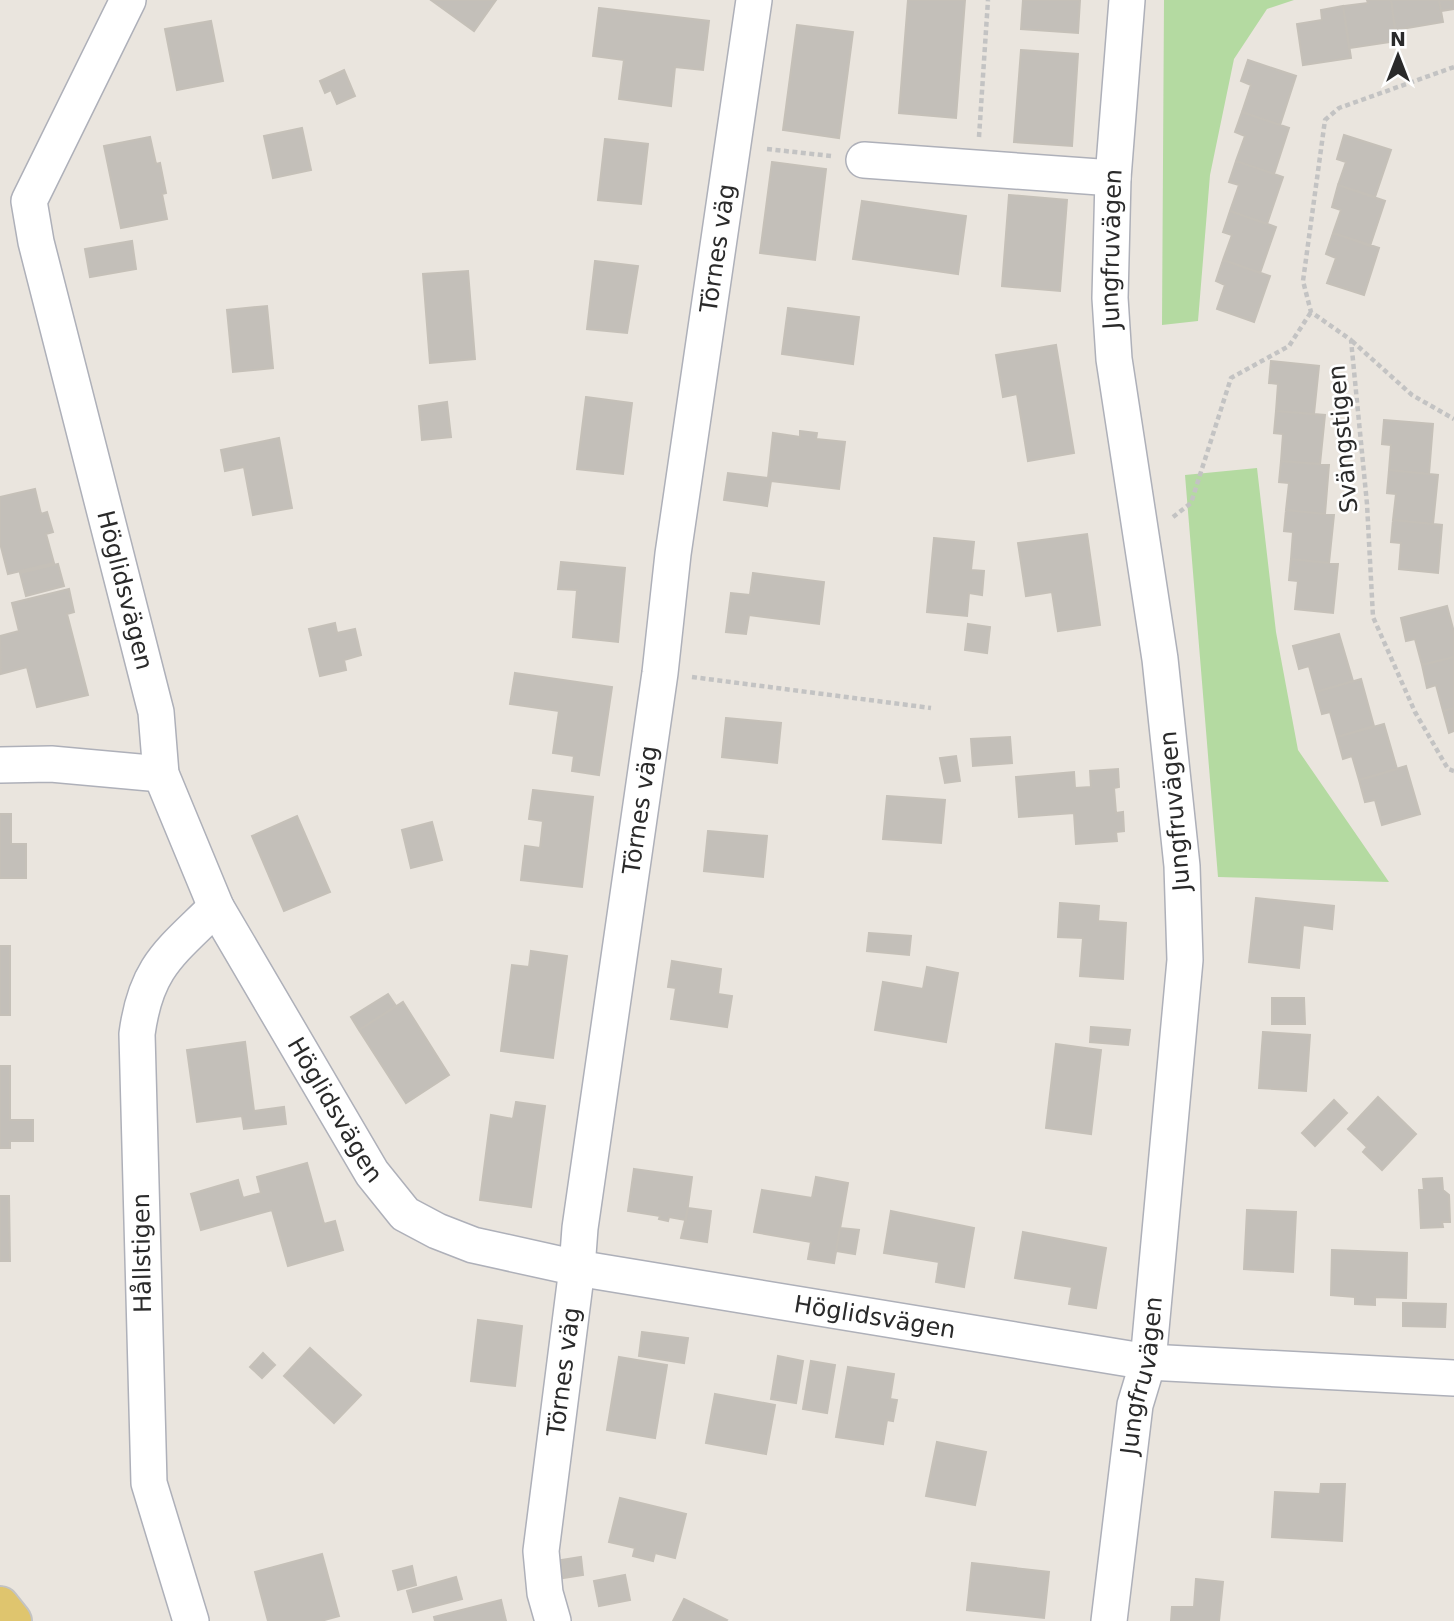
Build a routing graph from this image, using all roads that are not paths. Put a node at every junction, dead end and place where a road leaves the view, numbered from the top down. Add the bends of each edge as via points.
1 (128, 0) edge
2 (754, 0) edge
3 (1127, 0) edge
4 (864, 160) road end
5 (1113, 178) junction
6 (0, 765) edge
7 (162, 774) junction
8 (216, 907) junction
9 (577, 1268) junction
10 (1148, 1362) junction
11 (1454, 1377) edge
12 (0, 1606) edge
13 (12, 1621) edge
14 (191, 1621) edge
15 (553, 1621) edge
16 (1110, 1621) edge

1 - 7 street, Höglidsvägen via 29,201 156,712
2 - 9 street, Törnes väg via 673,554
3 - 5 street, Jungfruvägen
4 - 5 street
5 - 10 street, Jungfruvägen via 1110,298 1114,359 1160,659 1179,840 1185,960
6 - 7 street via 51,764
7 - 8 street, Höglidsvägen
8 - 9 street, Höglidsvägen via 372,1173 405,1213 473,1245
8 - 14 street, Hållstigen via 159,964 141,1000 137,1034 149,1483
9 - 10 street, Höglidsvägen
9 - 15 street, Törnes väg via 541,1551
10 - 11 street, Höglidsvägen
10 - 16 street, Jungfruvägen via 1135,1405
12 - 13 main road

